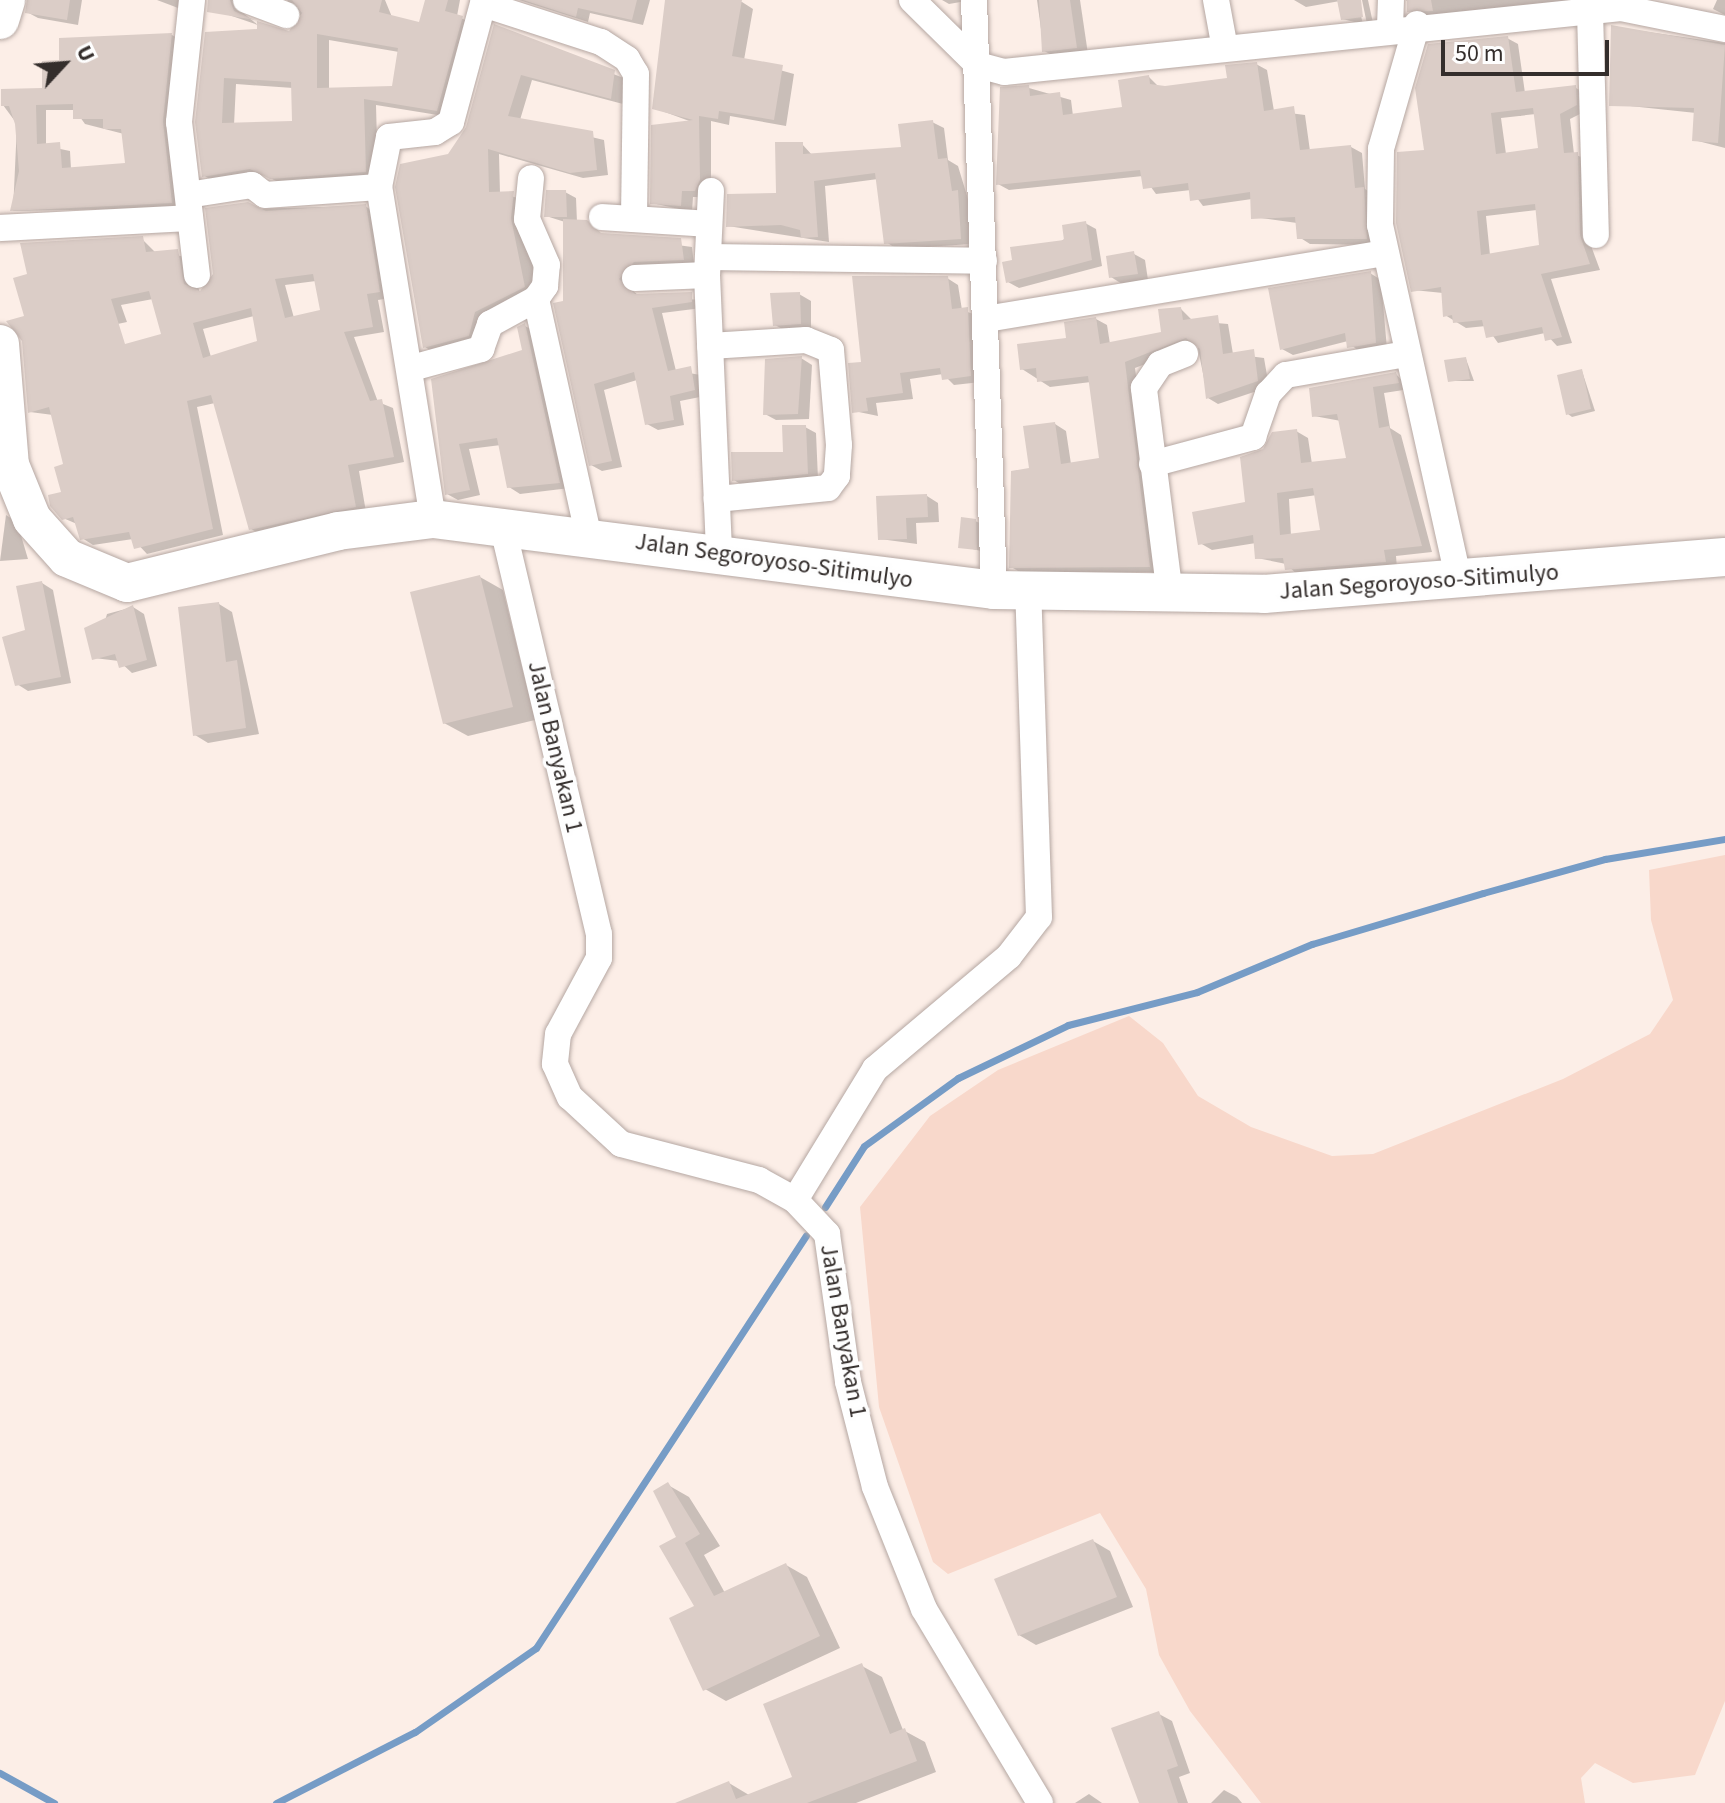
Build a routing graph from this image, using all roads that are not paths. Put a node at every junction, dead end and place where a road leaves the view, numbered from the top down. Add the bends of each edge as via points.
1 (6, 0) edge
2 (192, 0) edge
3 (246, 0) edge
4 (912, 0) edge
5 (974, 0) edge
6 (1216, 0) edge
7 (1391, 0) edge
8 (483, 2) edge
9 (1590, 11) junction
10 (286, 15) dead end
11 (0, 20) edge
12 (1417, 24) junction
13 (1390, 27) junction
14 (1725, 29) edge
15 (1224, 43) junction
16 (978, 65) junction
17 (531, 178) dead end
18 (379, 187) junction
19 (711, 191) dead end
20 (189, 206) junction
21 (602, 217) dead end
22 (634, 219) junction
23 (709, 224) junction
24 (0, 228) edge
25 (1596, 235) dead end
26 (1383, 253) junction
27 (984, 261) junction
28 (707, 266) junction
29 (197, 275) dead end
30 (635, 278) dead end
31 (536, 299) junction
32 (986, 319) junction
33 (710, 346) junction
34 (1185, 354) dead end
35 (1406, 354) junction
36 (0, 364) edge
37 (412, 368) junction
38 (1152, 464) junction
39 (717, 499) junction
40 (433, 519) junction
41 (502, 524) junction
42 (588, 534) junction
43 (719, 551) junction
44 (1725, 557) edge
45 (1458, 578) junction
46 (1011, 591) junction
47 (1170, 595) junction
48 (795, 1200) junction
49 (1040, 1803) edge

1 - 11 main road
2 - 20 street via 179,122
3 - 10 street
4 - 16 street
5 - 16 street
6 - 15 street
7 - 13 street
8 - 18 street via 451,122 435,132 389,137
8 - 22 street via 601,42 627,59 636,74
9 - 12 street
9 - 14 street via 1621,8
9 - 25 street
12 - 13 street
12 - 26 street via 1381,149
13 - 15 street
15 - 16 street via 1004,72
16 - 27 street
17 - 31 street via 527,219 547,265
18 - 20 street via 265,195 252,185
18 - 37 street
19 - 23 street
20 - 24 street
20 - 29 street
21 - 22 street
22 - 23 street
23 - 28 street
26 - 32 street
26 - 35 street
27 - 28 street
27 - 32 street
28 - 30 street
28 - 33 street
31 - 37 street via 490,324 481,349
31 - 42 street
32 - 46 street
33 - 39 street
33 - 39 street via 806,340 831,350 839,445 837,476 828,488
34 - 38 street via 1160,364 1144,388
35 - 38 street via 1286,375 1268,394 1253,437
35 - 45 street
36 - 40 main road, Jalan Segoroyoso-Sitimulyo via 10,465 32,519 67,558 105,576 152,580 312,537
37 - 40 street
38 - 47 street
39 - 43 street
40 - 41 main road, Jalan Segoroyoso-Sitimulyo
41 - 42 main road, Jalan Segoroyoso-Sitimulyo
41 - 48 street, Jalan Banyakan 1 via 599,934 599,958 558,1034 555,1064 570,1097 621,1144 759,1180
42 - 43 main road, Jalan Segoroyoso-Sitimulyo
43 - 46 main road, Jalan Segoroyoso-Sitimulyo
44 - 45 main road, Jalan Segoroyoso-Sitimulyo
45 - 47 main road, Jalan Segoroyoso-Sitimulyo
46 - 47 main road, Jalan Segoroyoso-Sitimulyo
46 - 48 street via 1039,917 1009,956 875,1069
48 - 49 street, Jalan Banyakan 1 via 827,1234 833,1252 848,1382 901,1554 971,1697

